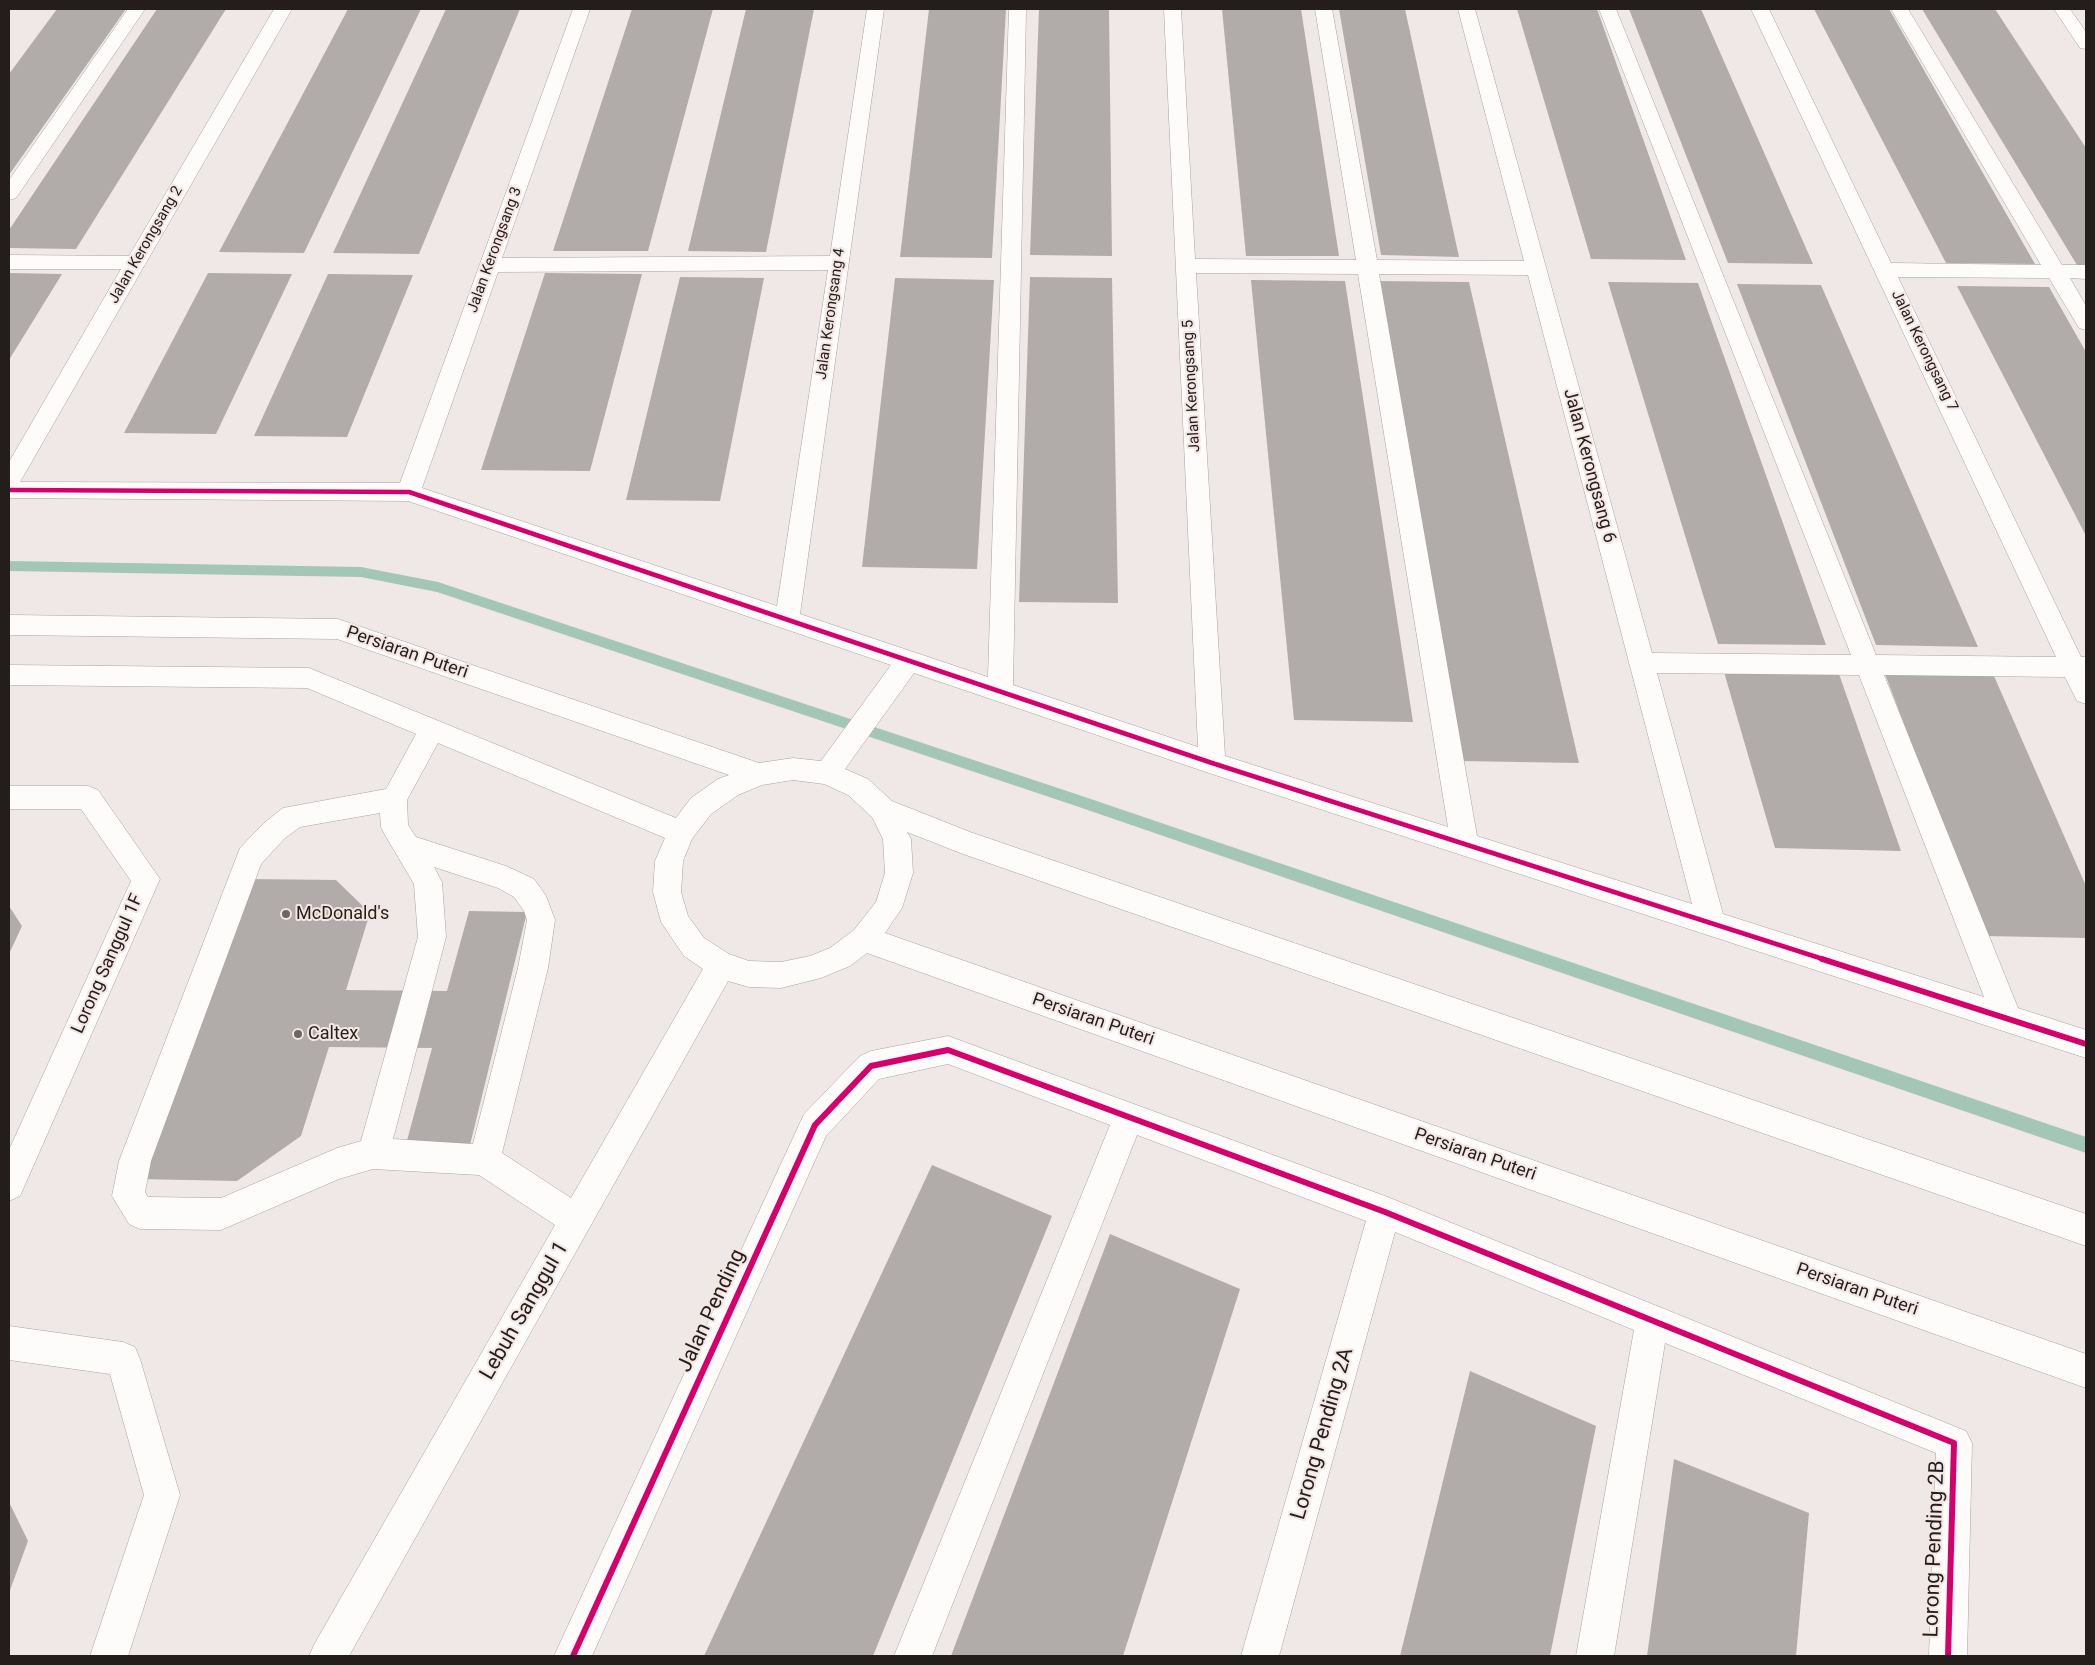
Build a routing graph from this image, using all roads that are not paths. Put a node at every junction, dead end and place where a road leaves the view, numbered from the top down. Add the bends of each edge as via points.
1 (136, 9) edge
2 (283, 9) edge
3 (581, 9) edge
4 (876, 9) edge
5 (1018, 9) edge
6 (1172, 9) edge
7 (1324, 9) edge
8 (1467, 9) edge
9 (1608, 9) edge
10 (1760, 9) edge
11 (1900, 9) edge
12 (2062, 9) edge
13 (2086, 44) edge
14 (9, 194) edge
15 (9, 262) edge
16 (136, 262) junction
17 (839, 263) junction
18 (490, 265) junction
19 (1186, 266) junction
20 (1367, 267) junction
21 (1536, 268) junction
22 (1885, 270) junction
23 (2056, 271) junction
24 (2086, 272) edge
25 (2086, 323) edge
26 (9, 481) edge
27 (9, 490) edge
28 (410, 492) junction
29 (787, 620) junction
30 (9, 625) edge
31 (909, 660) junction
32 (1642, 663) junction
33 (1867, 665) junction
34 (2080, 667) edge
35 (9, 675) edge
36 (1000, 691) junction
37 (2086, 694) edge
38 (432, 729) junction
39 (1212, 763) junction
40 (826, 773) junction
41 (760, 774) junction
42 (9, 797) edge
43 (394, 799) junction
44 (882, 809) junction
45 (681, 832) junction
46 (1465, 844) junction
47 (407, 846) junction
48 (1711, 923) junction
49 (864, 939) junction
50 (722, 965) junction
51 (2007, 1018) junction
52 (2086, 1044) edge
53 (1129, 1117) junction
54 (373, 1153) junction
55 (484, 1160) junction
56 (9, 1184) edge
57 (1385, 1212) junction
58 (576, 1220) junction
59 (2086, 1230) edge
60 (1652, 1320) junction
61 (9, 1343) edge
62 (2086, 1371) edge
63 (109, 1656) edge
64 (328, 1656) edge
65 (573, 1656) edge
66 (914, 1656) edge
67 (1260, 1656) edge
68 (1595, 1656) edge
69 (1948, 1656) edge

1 - 14 street
2 - 16 street, Jalan Kerongsang 2
3 - 18 street, Jalan Kerongsang 3
4 - 17 street, Jalan Kerongsang 4
5 - 36 street
6 - 19 street, Jalan Kerongsang 5
7 - 20 street
8 - 21 street, Jalan Kerongsang 6
9 - 33 street
10 - 22 street, Jalan Kerongsang 7
11 - 23 street
12 - 13 street
15 - 16 street
16 - 26 street, Jalan Kerongsang 2
17 - 18 street
17 - 29 street, Jalan Kerongsang 4
18 - 28 street, Jalan Kerongsang 3
19 - 20 street
19 - 39 street, Jalan Kerongsang 5
20 - 21 street
20 - 46 street
21 - 32 street, Jalan Kerongsang 6
22 - 23 street
22 - 34 street, Jalan Kerongsang 7
23 - 24 street
23 - 25 street
27 - 28 street
28 - 29 street
29 - 31 street
30 - 41 street, Persiaran Puteri via 338,629
31 - 36 street
31 - 40 street
32 - 33 street
32 - 48 street, Jalan Kerongsang 6
33 - 34 street
33 - 51 street
34 - 37 street, Jalan Kerongsang 7
35 - 38 street via 309,678
36 - 39 street
38 - 43 street
38 - 45 street
39 - 46 street
40 - 41 street via 793,770
40 - 44 street via 858,787
41 - 45 street via 728,787 701,806
42 - 56 street, Lorong Sanggul 1F via 88,798 146,879
43 - 47 street via 395,827
43 - 54 street via 293,816 274,830 250,857 135,1161 128,1196 140,1213 221,1214 337,1164
44 - 49 street via 897,839 899,873 888,908
44 - 59 street via 963,842
45 - 50 street via 669,862 666,892 675,922 694,946
46 - 48 street
47 - 54 street via 428,882 432,937
47 - 55 street via 506,878 524,888 536,905 541,920 533,968
48 - 51 street
49 - 50 street via 840,957 811,969 781,975 749,974
49 - 62 street, Persiaran Puteri
50 - 58 street, Lebuh Sanggul 1
51 - 52 street
53 - 57 street
53 - 65 street, Jalan Pending via 948,1050 871,1066 815,1125
53 - 66 street
54 - 55 street
55 - 58 street
57 - 60 street
57 - 67 street, Lorong Pending 2A
58 - 64 street, Lebuh Sanggul 1
60 - 68 street
60 - 69 street, Lorong Pending 2B via 1954,1443
61 - 63 street via 122,1359 162,1495

